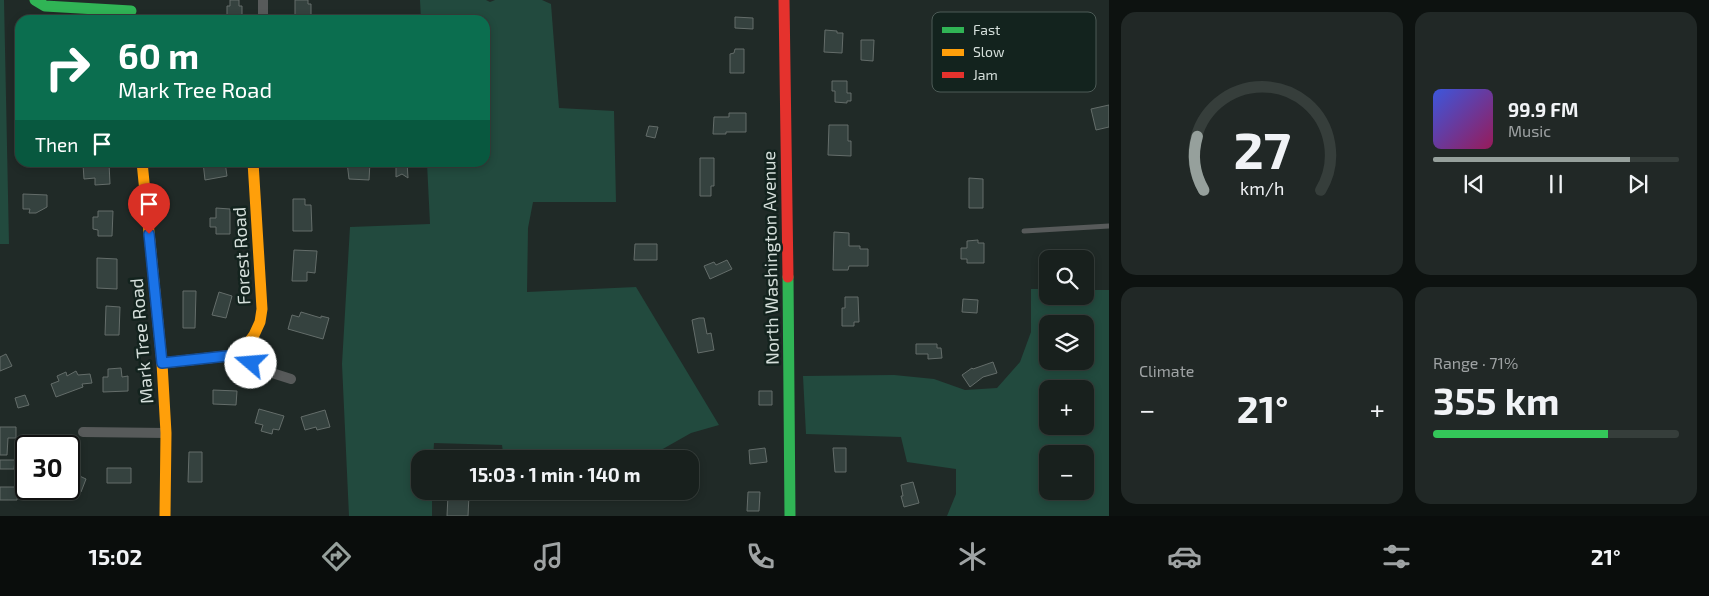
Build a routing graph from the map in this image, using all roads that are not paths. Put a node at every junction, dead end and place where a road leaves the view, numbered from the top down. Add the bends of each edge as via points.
1 (35, 0) edge
2 (263, 0) edge
3 (784, 0) edge
4 (131, 10) edge
5 (263, 15) edge
6 (142, 167) edge
7 (253, 167) edge
8 (1109, 226) edge
9 (1024, 231) dead end
10 (236, 355) junction
11 (162, 363) junction
12 (291, 379) dead end
13 (83, 432) dead end
14 (166, 433) junction
15 (165, 516) edge
16 (790, 516) edge

1 - 4 street via 45,6
2 - 5 street
3 - 16 street, North Washington Avenue
6 - 11 street, Mark Tree Road
7 - 10 street, Forest Road via 262,309 254,335
8 - 9 lane
10 - 11 street
10 - 12 street via 266,371
11 - 14 street, Mark Tree Road
13 - 14 street
14 - 15 street, Mark Tree Road

